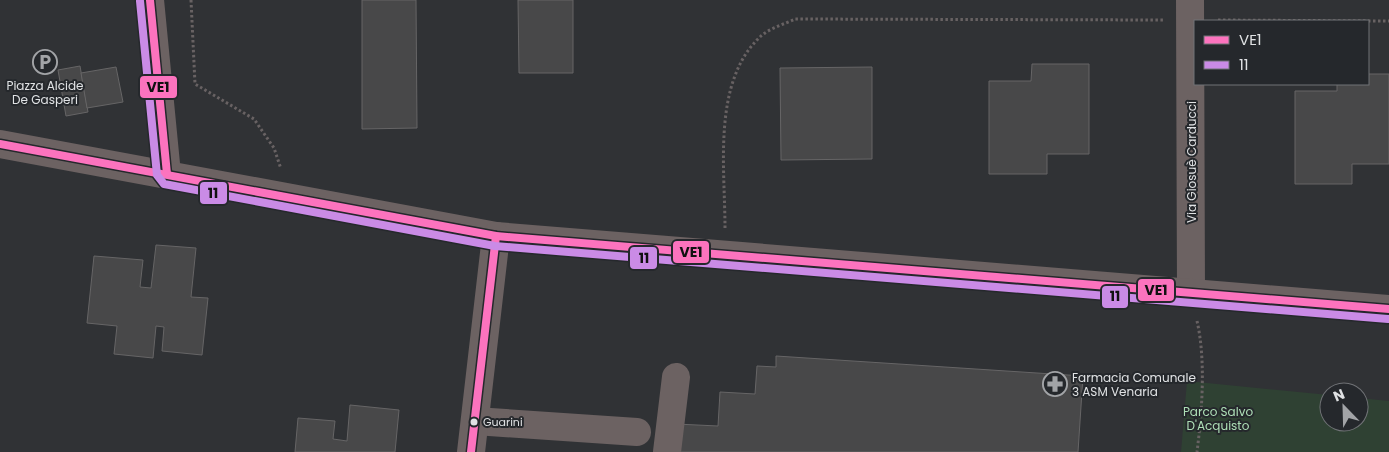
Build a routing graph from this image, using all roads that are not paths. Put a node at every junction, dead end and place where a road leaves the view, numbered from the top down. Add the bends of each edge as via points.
1 (150, 0) edge
2 (1190, 10) edge
3 (0, 144) edge
4 (168, 174) junction
5 (496, 236) junction
6 (1195, 301) junction
7 (1389, 310) edge
8 (676, 376) dead end
9 (475, 421) junction
10 (637, 432) dead end
11 (471, 452) edge
12 (667, 452) edge

1 - 4 street
2 - 6 street, Via Giosuè Carducci
3 - 4 street
4 - 5 street
5 - 6 street
5 - 9 street
6 - 7 street
8 - 12 street
9 - 10 street
9 - 11 street

